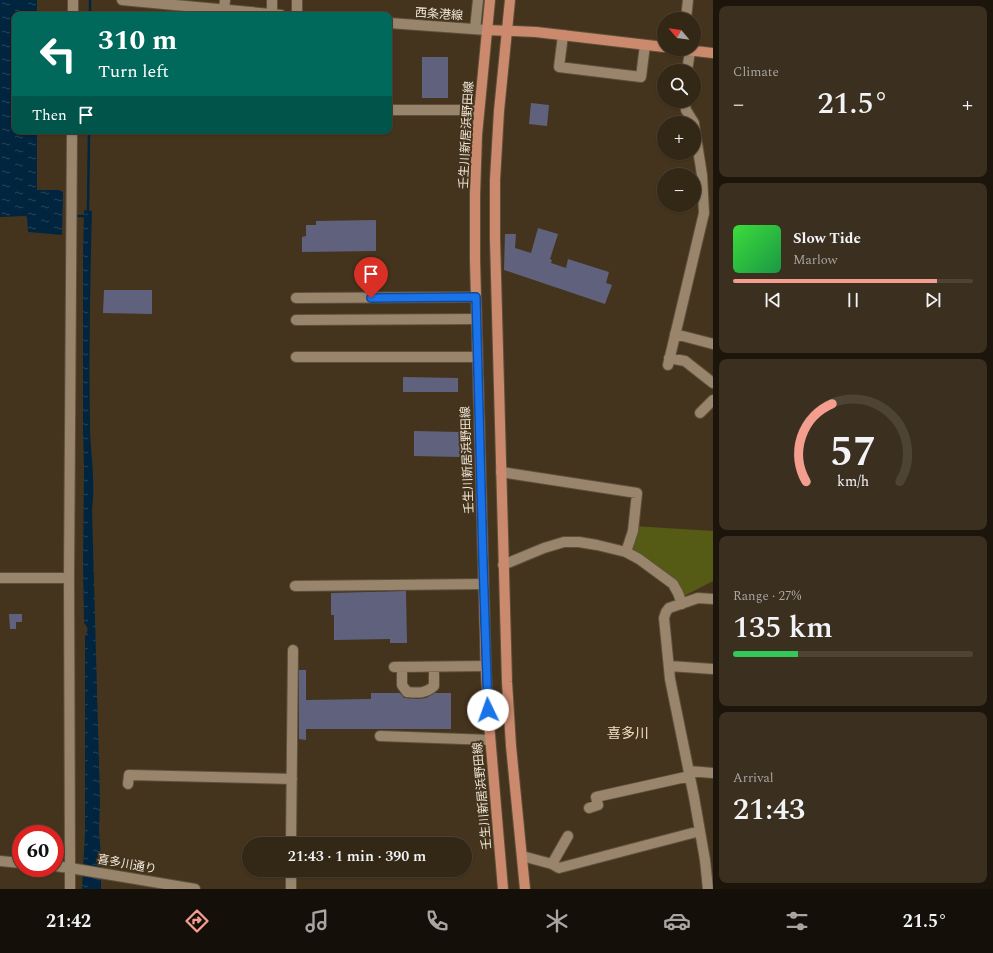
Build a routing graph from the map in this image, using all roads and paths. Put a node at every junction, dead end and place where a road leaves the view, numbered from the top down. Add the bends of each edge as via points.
1 (73, 0) edge
2 (122, 0) edge
3 (272, 0) edge
4 (297, 0) edge
5 (478, 0) edge
6 (490, 0) edge
7 (510, 0) edge
8 (688, 0) edge
9 (225, 5) edge
10 (73, 12) edge
11 (261, 12) edge
12 (275, 12) edge
13 (297, 12) edge
14 (687, 12) edge
15 (392, 23) edge
16 (475, 29) junction
17 (487, 30) junction
18 (507, 32) junction
19 (562, 36) junction
20 (645, 45) junction
21 (657, 46) edge
22 (701, 52) edge
23 (713, 53) edge
24 (392, 110) edge
25 (479, 110) junction
26 (72, 134) edge
27 (700, 160) edge
28 (708, 214) edge
29 (476, 297) junction
30 (296, 298) dead end
31 (476, 319) junction
32 (296, 320) dead end
33 (675, 334) junction
34 (713, 344) edge
35 (296, 356) dead end
36 (477, 358) junction
37 (713, 383) edge
38 (713, 400) edge
39 (700, 413) dead end
40 (501, 472) junction
41 (626, 552) junction
42 (504, 565) junction
43 (0, 578) edge
44 (69, 578) junction
45 (483, 584) junction
46 (295, 586) dead end
47 (713, 598) edge
48 (682, 604) junction
49 (293, 650) dead end
50 (486, 666) junction
51 (668, 666) junction
52 (434, 667) junction
53 (713, 669) edge
54 (380, 736) dead end
55 (490, 740) junction
56 (713, 773) edge
57 (690, 774) junction
58 (292, 779) junction
59 (128, 784) dead end
60 (589, 808) dead end
61 (700, 831) junction
62 (568, 836) dead end
63 (291, 837) edge
64 (522, 856) junction
65 (0, 861) edge
66 (12, 862) edge
67 (552, 864) junction
68 (64, 867) edge
69 (70, 868) junction
70 (291, 877) edge
71 (710, 878) edge
72 (70, 889) edge
73 (195, 889) edge
74 (291, 889) edge
75 (503, 889) edge
76 (525, 889) edge
77 (708, 889) edge

1 - 10 street
2 - 9 street
3 - 12 street
4 - 13 street
5 - 16 street
6 - 17 main road, 壬生川新居浜野田線
7 - 18 main road
8 - 14 street
9 - 11 street
15 - 16 street, 西条港線
16 - 17 street, 西条港線
17 - 18 main road
17 - 25 main road, 壬生川新居浜野田線
18 - 19 main road via 536,32
18 - 40 main road via 495,180
19 - 20 main road
19 - 20 street via 559,67 641,77
20 - 21 main road
22 - 23 main road
24 - 25 street
25 - 29 main road, 壬生川新居浜野田線 via 475,195
26 - 44 street
27 - 28 street
28 - 33 street
29 - 30 street
29 - 31 main road, 壬生川新居浜野田線
31 - 32 street
31 - 36 main road, 壬生川新居浜野田線
33 - 34 street
33 - 37 street via 668,362 685,361
35 - 36 street
36 - 45 main road, 壬生川新居浜野田線
38 - 39 street
40 - 41 street via 637,493 633,531
40 - 42 main road
41 - 42 street via 579,542 564,542
41 - 48 street via 672,584
42 - 64 main road via 510,739
43 - 44 street
44 - 69 street
45 - 46 street
45 - 50 main road, 壬生川新居浜野田線
47 - 48 street via 698,598
48 - 51 street via 670,608 664,618
49 - 58 street
50 - 52 street
50 - 55 main road, 壬生川新居浜野田線
51 - 53 street
51 - 57 street
52 - 52 street via 398,667 402,685 407,692 428,691 434,686
54 - 55 street
55 - 75 main road, 壬生川新居浜野田線
56 - 57 street
57 - 60 street via 596,797 598,805
57 - 61 street
58 - 59 street via 128,775
58 - 63 street
61 - 67 street via 559,868
61 - 71 street
62 - 67 street
64 - 67 street
64 - 76 main road
65 - 66 street
68 - 69 street, 喜多川通り
69 - 72 street
69 - 73 street, 喜多川通り
70 - 74 street
71 - 77 street

